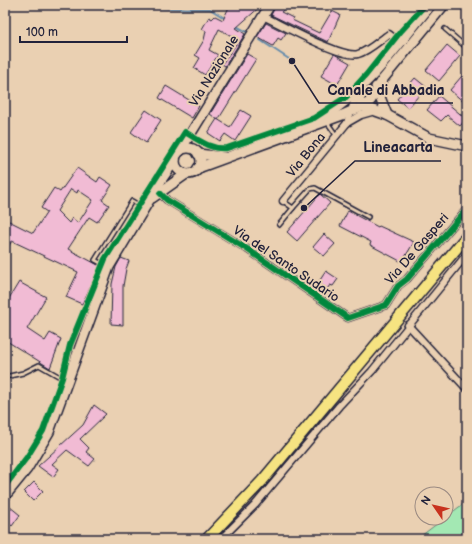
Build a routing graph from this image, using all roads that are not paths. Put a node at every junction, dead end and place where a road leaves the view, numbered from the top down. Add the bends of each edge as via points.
1 (270, 5) edge
2 (431, 5) edge
3 (444, 5) edge
4 (263, 16) junction
5 (446, 28) dead end
6 (399, 42) junction
7 (467, 48) edge
8 (369, 78) junction
9 (378, 88) junction
10 (357, 92) junction
11 (362, 106) junction
12 (351, 111) junction
13 (375, 111) junction
14 (387, 115) junction
15 (326, 120) junction
16 (347, 122) junction
17 (308, 126) junction
18 (193, 131) junction
19 (336, 135) junction
20 (467, 146) edge
21 (180, 151) junction
22 (196, 152) junction
23 (225, 157) junction
24 (175, 160) junction
25 (198, 168) junction
26 (186, 174) junction
27 (160, 193) junction
28 (283, 201) joint
29 (146, 205) junction
30 (293, 208) junction
31 (467, 209) edge
32 (368, 217) dead end
33 (279, 225) dead end
34 (467, 236) edge
35 (467, 254) edge
36 (109, 267) junction
37 (386, 305) joint
38 (408, 325) junction
39 (5, 377) edge
40 (68, 381) junction
41 (467, 389) edge
42 (5, 496) edge
43 (207, 539) edge
44 (221, 539) edge

1 - 4 main road, Via Nazionale
2 - 6 main road
3 - 9 main road
4 - 6 street via 310,40 353,55 363,52 389,34
4 - 18 main road, Via Nazionale
5 - 7 lane
6 - 8 main road
8 - 9 main road
8 - 10 main road
9 - 11 main road via 371,100
9 - 14 main road
10 - 11 main road
10 - 12 street
10 - 17 main road via 336,110
11 - 12 main road
11 - 13 main road
12 - 15 main road
12 - 16 street
13 - 14 main road
13 - 16 street
14 - 20 main road via 429,138
15 - 17 main road
15 - 19 lane
16 - 19 street, Via Bona
17 - 23 main road
18 - 21 main road, Via Nazionale
18 - 22 main road via 191,141
19 - 28 street, Via Bona
21 - 22 main road via 187,148
21 - 24 main road
22 - 23 main road
22 - 25 main road via 200,161
23 - 25 main road
24 - 26 main road via 177,167
24 - 29 main road
25 - 26 main road via 193,173
26 - 27 main road
27 - 29 main road
27 - 37 street, Via del Santo Sudario via 348,318
28 - 30 lane
29 - 36 main road
29 - 36 lane via 132,201 95,260
30 - 32 lane via 310,189 314,188
30 - 33 lane
31 - 37 street, Via De Gasperi via 407,279 398,286
34 - 43 main road via 262,481
35 - 38 street
36 - 40 main road
38 - 41 street
38 - 44 street via 372,371 255,505
39 - 40 lane via 23,373 40,365
40 - 42 main road via 43,443

